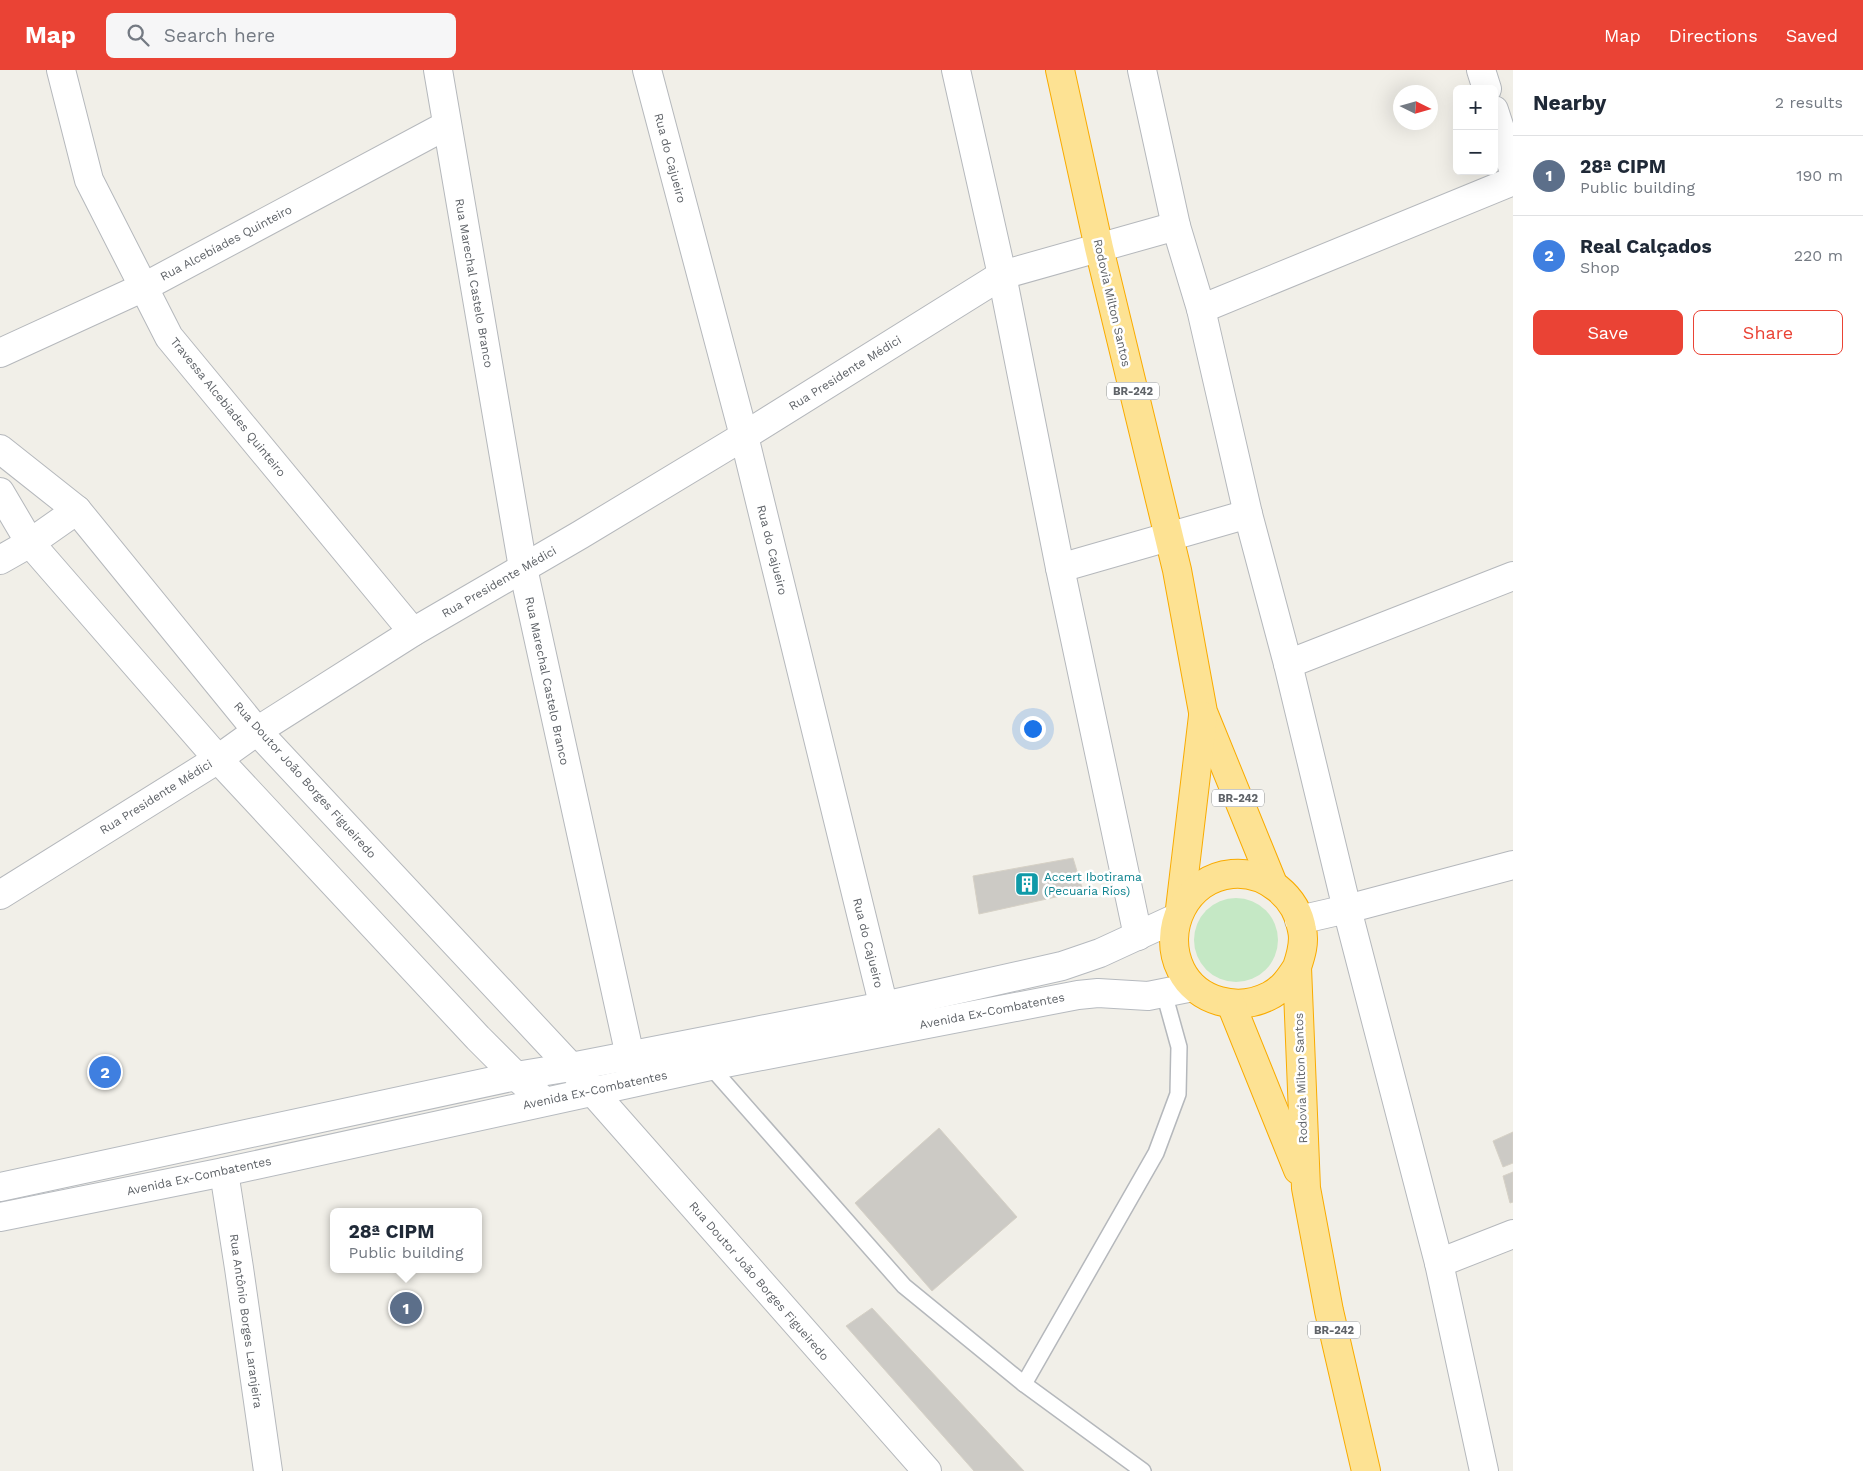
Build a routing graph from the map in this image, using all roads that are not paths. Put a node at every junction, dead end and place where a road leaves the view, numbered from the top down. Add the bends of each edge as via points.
1 (61, 70) edge
2 (438, 70) edge
3 (646, 70) edge
4 (956, 70) edge
5 (1060, 70) edge
6 (1142, 70) edge
7 (1481, 70) edge
8 (1486, 85) edge
9 (1498, 122) edge
10 (447, 125) junction
11 (1513, 169) edge
12 (1513, 182) edge
13 (1176, 226) junction
14 (1099, 248) junction
15 (1002, 275) junction
16 (144, 287) junction
17 (1201, 309) junction
18 (0, 353) edge
19 (744, 436) junction
20 (0, 449) edge
21 (0, 492) edge
22 (77, 510) junction
23 (1248, 514) junction
24 (1168, 536) junction
25 (30, 544) junction
26 (0, 560) edge
27 (523, 568) junction
28 (1060, 568) junction
29 (1513, 576) edge
30 (412, 632) junction
31 (1288, 664) junction
32 (1203, 712) junction
33 (257, 731) junction
34 (218, 759) junction
35 (1513, 865) edge
36 (1273, 884) junction
37 (0, 895) edge
38 (1347, 909) junction
39 (1178, 914) junction
40 (1299, 920) junction
41 (1138, 936) junction
42 (1297, 967) junction
43 (1193, 987) junction
44 (1164, 993) junction
45 (1231, 1004) junction
46 (887, 1019) junction
47 (629, 1055) junction
48 (710, 1066) junction
49 (571, 1067) junction
50 (516, 1076) junction
51 (636, 1082) junction
52 (591, 1091) junction
53 (544, 1101) junction
54 (224, 1172) junction
55 (0, 1187) edge
56 (1306, 1188) junction
57 (0, 1217) edge
58 (1513, 1234) edge
59 (1439, 1263) junction
60 (1024, 1384) junction
61 (268, 1471) edge
62 (927, 1471) edge
63 (1143, 1471) edge
64 (1366, 1471) edge
65 (1484, 1471) edge

1 - 16 street, Travessa Alcebiades Quinteiro via 89,180
2 - 10 street, Rua Marechal Castelo Branco
3 - 19 street, Rua do Cajueiro
4 - 15 street
5 - 14 highway, Rodovia Milton Santos / BR-242
6 - 13 street
7 - 8 street
9 - 11 street
10 - 16 street, Rua Alcebíades Quinteiro
10 - 27 street, Rua Marechal Castelo Branco
12 - 17 street
13 - 14 street, Rua Presidente Médici
13 - 17 street
14 - 15 street, Rua Presidente Médici
14 - 24 highway, Rodovia Milton Santos / BR-242
15 - 19 street, Rua Presidente Médici
15 - 28 street
16 - 18 street, Rua Alcebíades Quinteiro
16 - 30 street, Travessa Alcebiades Quinteiro via 170,337
17 - 23 street
19 - 27 street, Rua Presidente Médici
19 - 46 street, Rua do Cajueiro
20 - 22 street, Rua Doutor João Borges Figueiredo
21 - 25 street
22 - 25 street
22 - 33 street, Rua Doutor João Borges Figueiredo
23 - 24 street
23 - 31 street
24 - 28 street
24 - 32 highway, Rodovia Milton Santos / BR-242
25 - 26 street
25 - 34 street
27 - 30 street, Rua Presidente Médici
27 - 47 street, Rua Marechal Castelo Branco
28 - 41 street
29 - 31 street
30 - 33 street, Rua Presidente Médici
31 - 38 street
32 - 36 highway, Rodovia Milton Santos / BR-242
32 - 39 highway, Rodovia Milton Santos
33 - 34 street, Rua Presidente Médici
33 - 49 street, Rua Doutor João Borges Figueiredo
34 - 37 street, Rua Presidente Médici
34 - 50 street
35 - 38 street
36 - 39 highway, Rodovia Milton Santos / BR-242 via 1253,875 1232,874 1211,880 1193,892
36 - 40 highway, Rodovia Milton Santos / BR-242 via 1288,896
38 - 40 street
38 - 59 street
39 - 41 street, Avenida Ex-Combatentes
39 - 43 highway, Rodovia Milton Santos / BR-242 via 1173,948 1184,976
40 - 42 highway, Rodovia Milton Santos / BR-242 via 1302,949
41 - 46 street, Avenida Ex-Combatentes via 1062,966
42 - 45 highway, Rodovia Milton Santos / BR-242 via 1286,984 1270,996 1251,1003
42 - 56 highway, Rodovia Milton Santos / BR-242
43 - 44 street, Avenida Ex-Combatentes
43 - 45 highway, Rodovia Milton Santos / BR-242 via 1211,999
44 - 46 street, Avenida Ex-Combatentes via 1148,996 1078,994
44 - 60 lane via 1179,1047 1178,1094 1156,1153
45 - 56 highway, Rodovia Milton Santos
46 - 47 street, Avenida Ex-Combatentes
46 - 48 street, Avenida Ex-Combatentes
47 - 49 street, Avenida Ex-Combatentes
47 - 51 street, Rua Marechal Castelo Branco
48 - 51 street, Avenida Ex-Combatentes
48 - 60 lane via 904,1286
49 - 50 street, Avenida Ex-Combatentes
49 - 52 street, Rua Doutor João Borges Figueiredo
50 - 53 street
50 - 55 street, Avenida Ex-Combatentes
51 - 52 street, Avenida Ex-Combatentes
52 - 53 street, Avenida Ex-Combatentes
52 - 62 street, Rua Doutor João Borges Figueiredo
53 - 54 street, Avenida Ex-Combatentes
54 - 57 street, Avenida Ex-Combatentes
54 - 61 street, Rua Antônio Borges Laranjeira
56 - 64 highway, Rodovia Milton Santos / BR-242 via 1329,1311
58 - 59 street
59 - 65 street
60 - 63 lane

